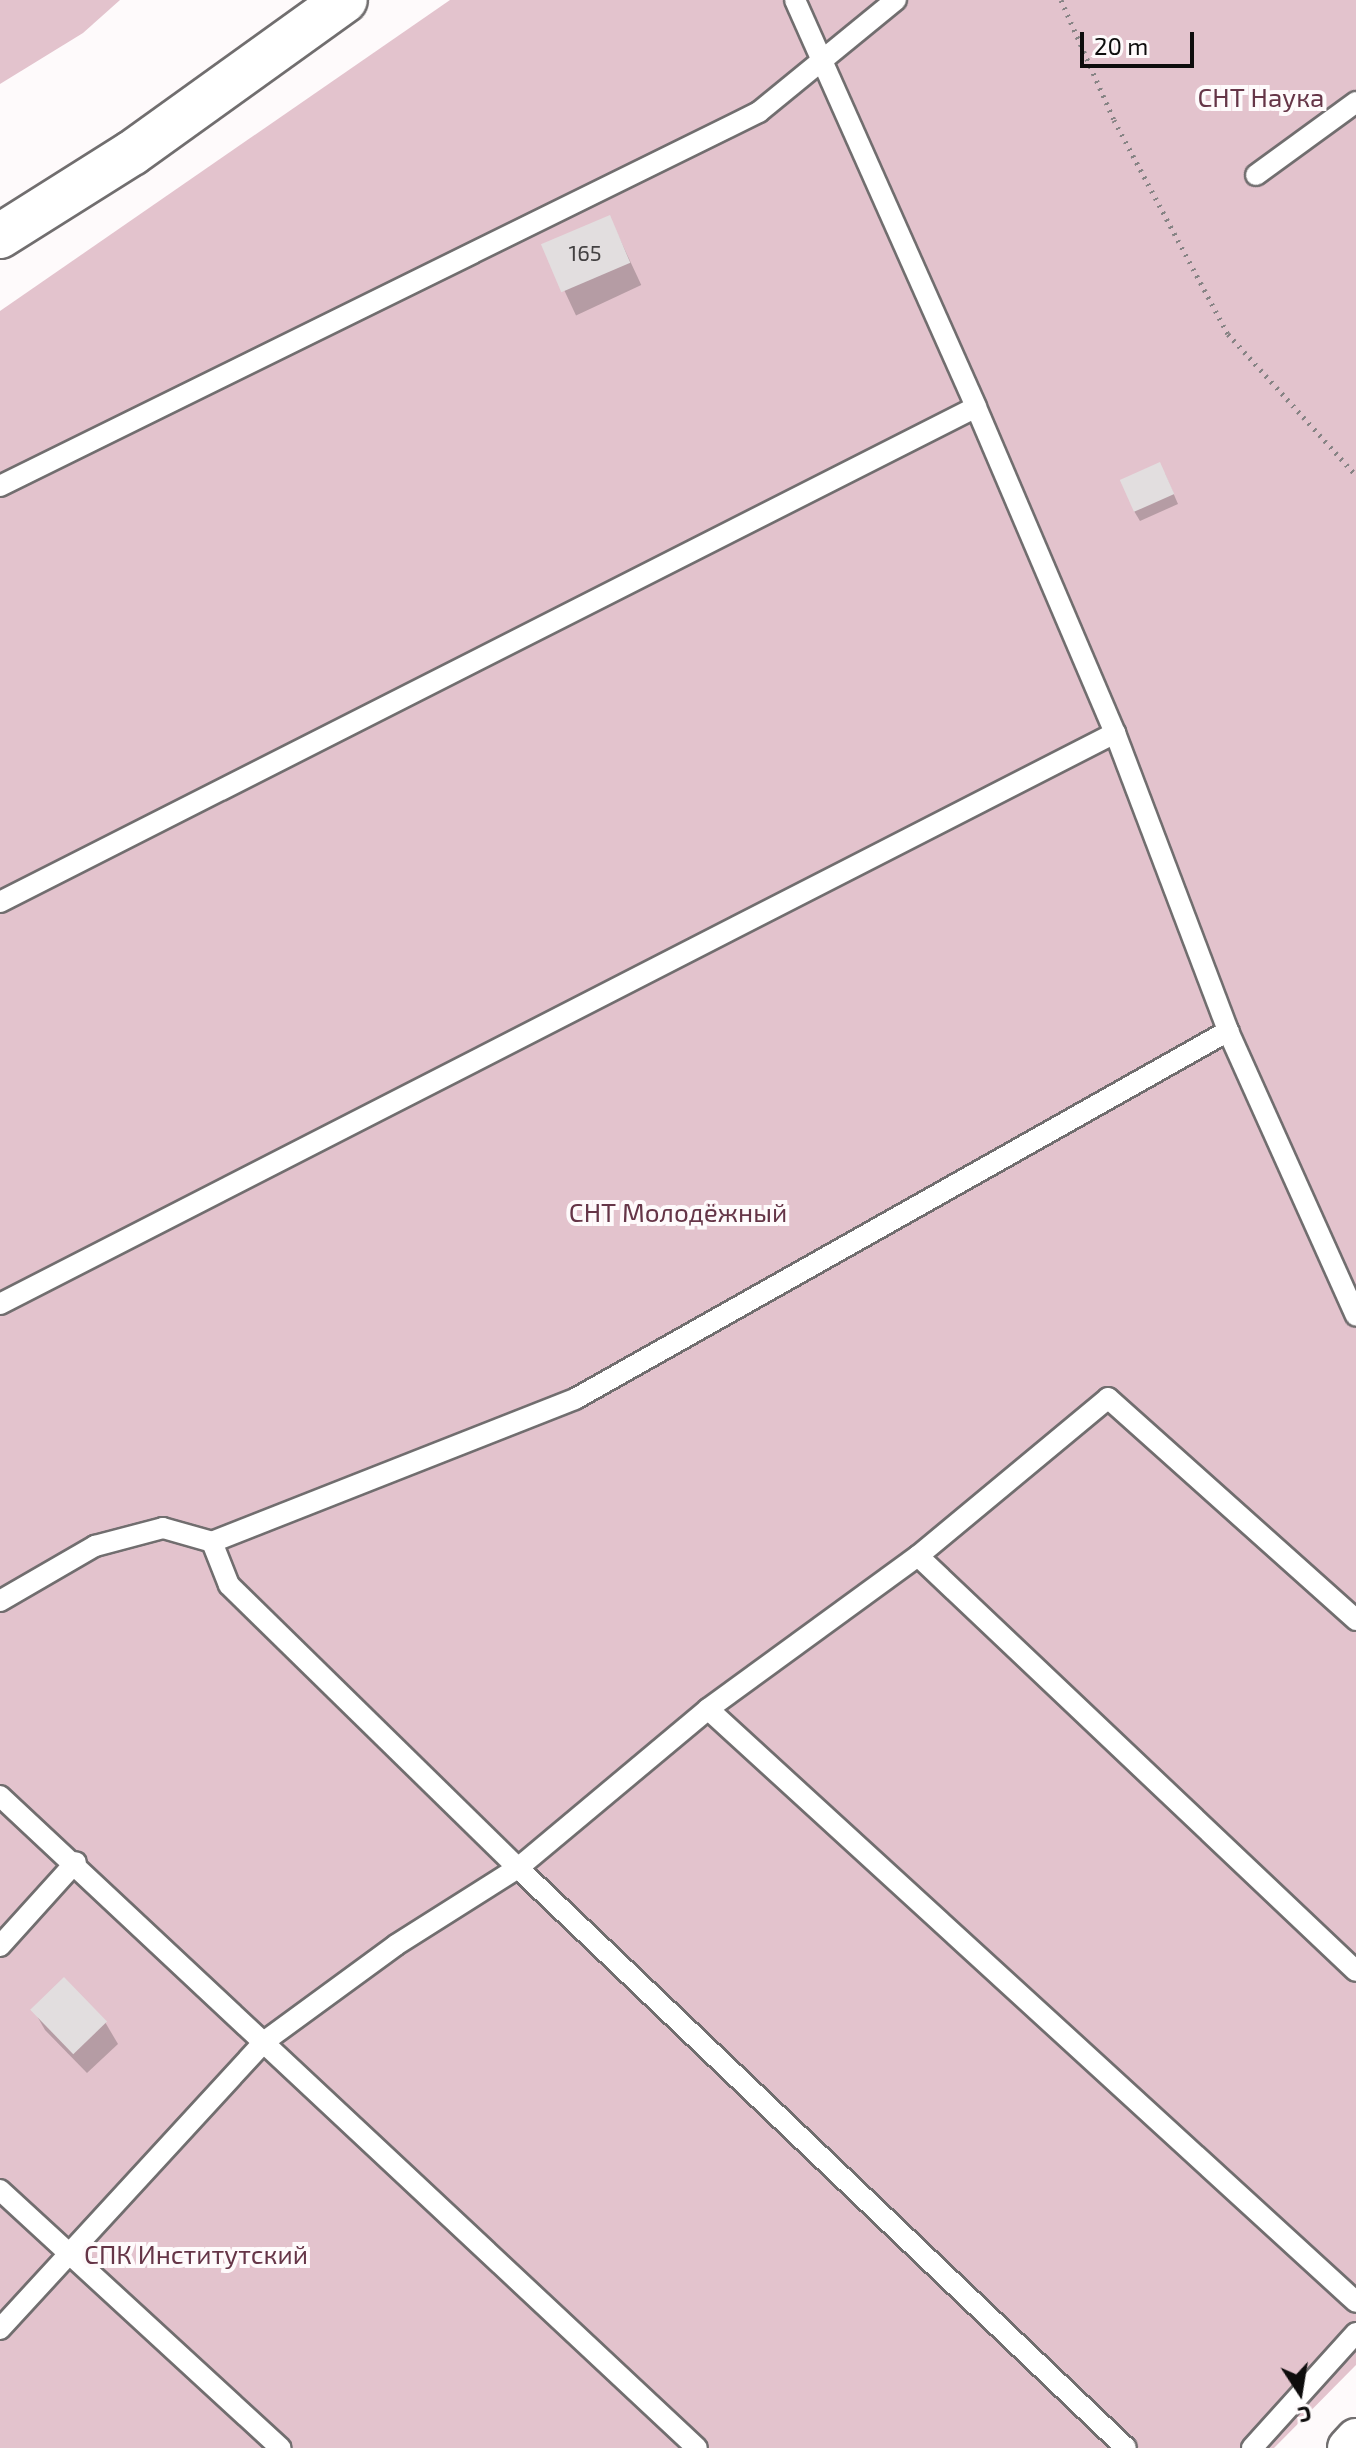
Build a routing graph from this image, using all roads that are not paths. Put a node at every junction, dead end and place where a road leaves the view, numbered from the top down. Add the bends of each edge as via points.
1 (345, 0) edge
2 (795, 0) edge
3 (896, 0) edge
4 (824, 60) junction
5 (1356, 102) edge
6 (1256, 175) dead end
7 (0, 236) edge
8 (976, 407) junction
9 (0, 486) edge
10 (1115, 733) junction
11 (0, 902) edge
12 (1228, 1031) junction
13 (0, 1304) edge
14 (1356, 1316) edge
15 (212, 1542) junction
16 (918, 1556) junction
17 (0, 1601) edge
18 (1356, 1620) edge
19 (708, 1709) junction
20 (0, 1796) edge
21 (76, 1862) junction
22 (518, 1868) junction
23 (0, 1946) edge
24 (1356, 1971) edge
25 (265, 2041) junction
26 (0, 2190) edge
27 (69, 2255) junction
28 (1356, 2302) edge
29 (0, 2329) edge
30 (1356, 2333) edge
31 (1356, 2439) edge
32 (281, 2448) edge
33 (697, 2448) edge
34 (1126, 2448) edge
35 (1252, 2448) edge
36 (1348, 2448) edge

1 - 7 street via 132,153
2 - 4 lane
3 - 4 lane
4 - 8 lane
4 - 9 lane via 759,112
5 - 6 lane
8 - 10 lane
8 - 11 lane
10 - 12 lane
10 - 13 lane
12 - 14 lane
12 - 15 lane via 575,1399
15 - 17 lane via 163,1528 95,1546
15 - 22 lane via 229,1585
16 - 18 lane via 1108,1398
16 - 19 lane
16 - 24 lane
19 - 22 lane
19 - 28 lane
20 - 21 lane
21 - 23 lane
21 - 25 lane
22 - 25 lane via 396,1945
22 - 34 lane
25 - 27 lane
25 - 33 lane
26 - 27 lane
27 - 29 lane
27 - 32 lane
30 - 35 lane
31 - 36 street

